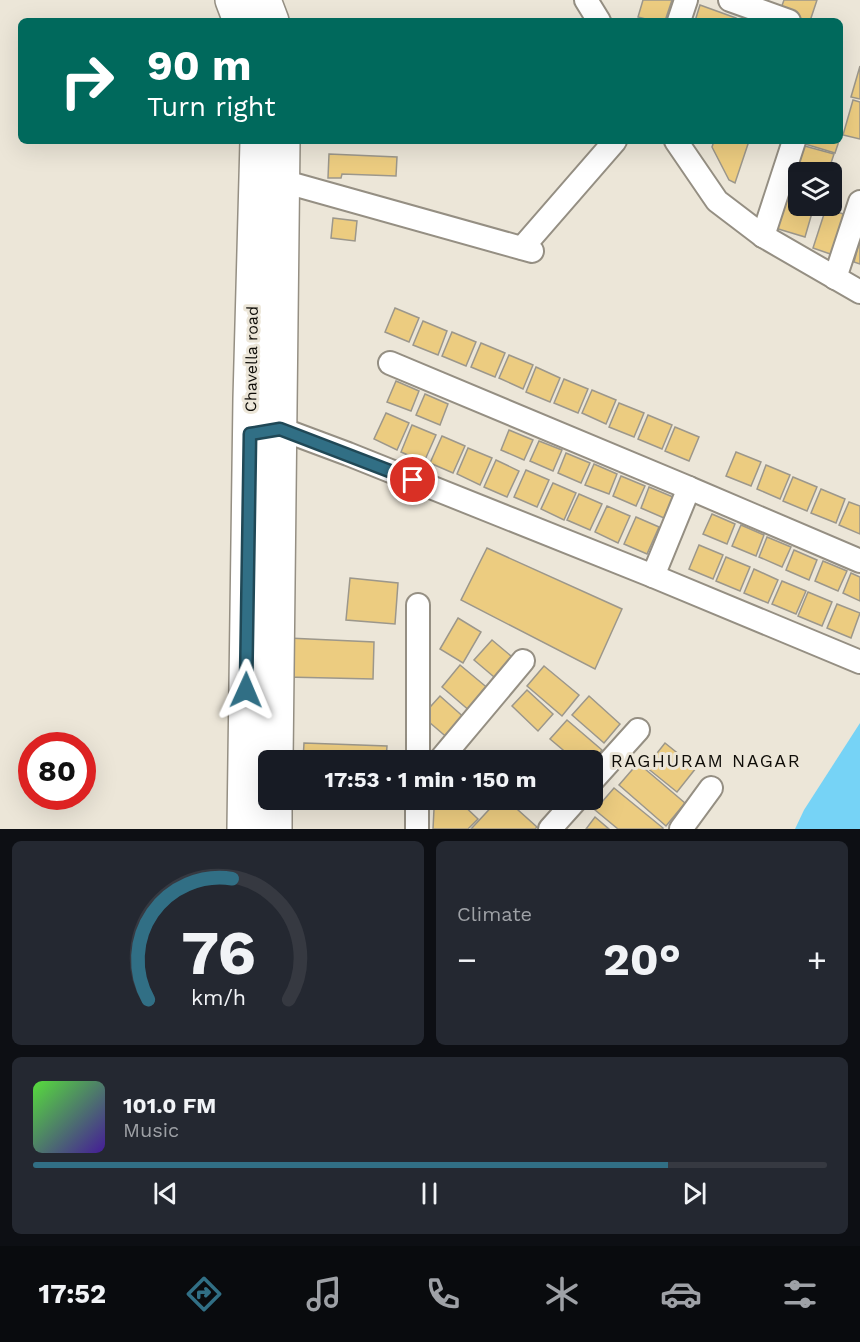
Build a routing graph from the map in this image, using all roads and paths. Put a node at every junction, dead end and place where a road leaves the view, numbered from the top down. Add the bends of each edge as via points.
1 (232, 0) edge
2 (264, 0) edge
3 (686, 0) edge
4 (742, 10) edge
5 (239, 18) edge
6 (271, 18) edge
7 (680, 18) edge
8 (776, 18) edge
9 (257, 144) edge
10 (283, 144) edge
11 (613, 144) edge
12 (678, 144) edge
13 (699, 144) edge
14 (793, 144) edge
15 (691, 163) junction
16 (282, 180) junction
17 (860, 202) edge
18 (763, 236) junction
19 (835, 278) junction
20 (860, 292) edge
21 (390, 363) dead end
22 (265, 432) junction
23 (689, 488) junction
24 (860, 561) edge
25 (653, 576) junction
26 (418, 605) dead end
27 (524, 661) dead end
28 (860, 662) edge
29 (638, 730) dead end
30 (276, 750) edge
31 (418, 750) edge
32 (448, 750) edge
33 (603, 769) edge
34 (711, 788) dead end
35 (275, 810) edge
36 (417, 810) edge
37 (567, 810) edge
38 (244, 829) edge
39 (275, 829) edge
40 (417, 829) edge
41 (550, 829) edge
42 (681, 829) edge

1 - 5 highway
2 - 6 highway
3 - 7 street
4 - 8 street
9 - 22 highway, Chavella road
10 - 16 highway, Chavella road
11 - 16 street via 527,249
12 - 15 street
13 - 15 street
14 - 18 street
15 - 18 street via 717,201
16 - 22 highway, Chavella road
17 - 19 street
18 - 19 street
19 - 20 street
21 - 23 street
22 - 25 street via 348,454
22 - 30 highway, Chavella road
22 - 38 highway, Chavella road
23 - 24 street
23 - 25 street
25 - 28 street
26 - 31 street
27 - 32 street
29 - 33 street
34 - 42 street
35 - 39 highway
36 - 40 street
37 - 41 street

